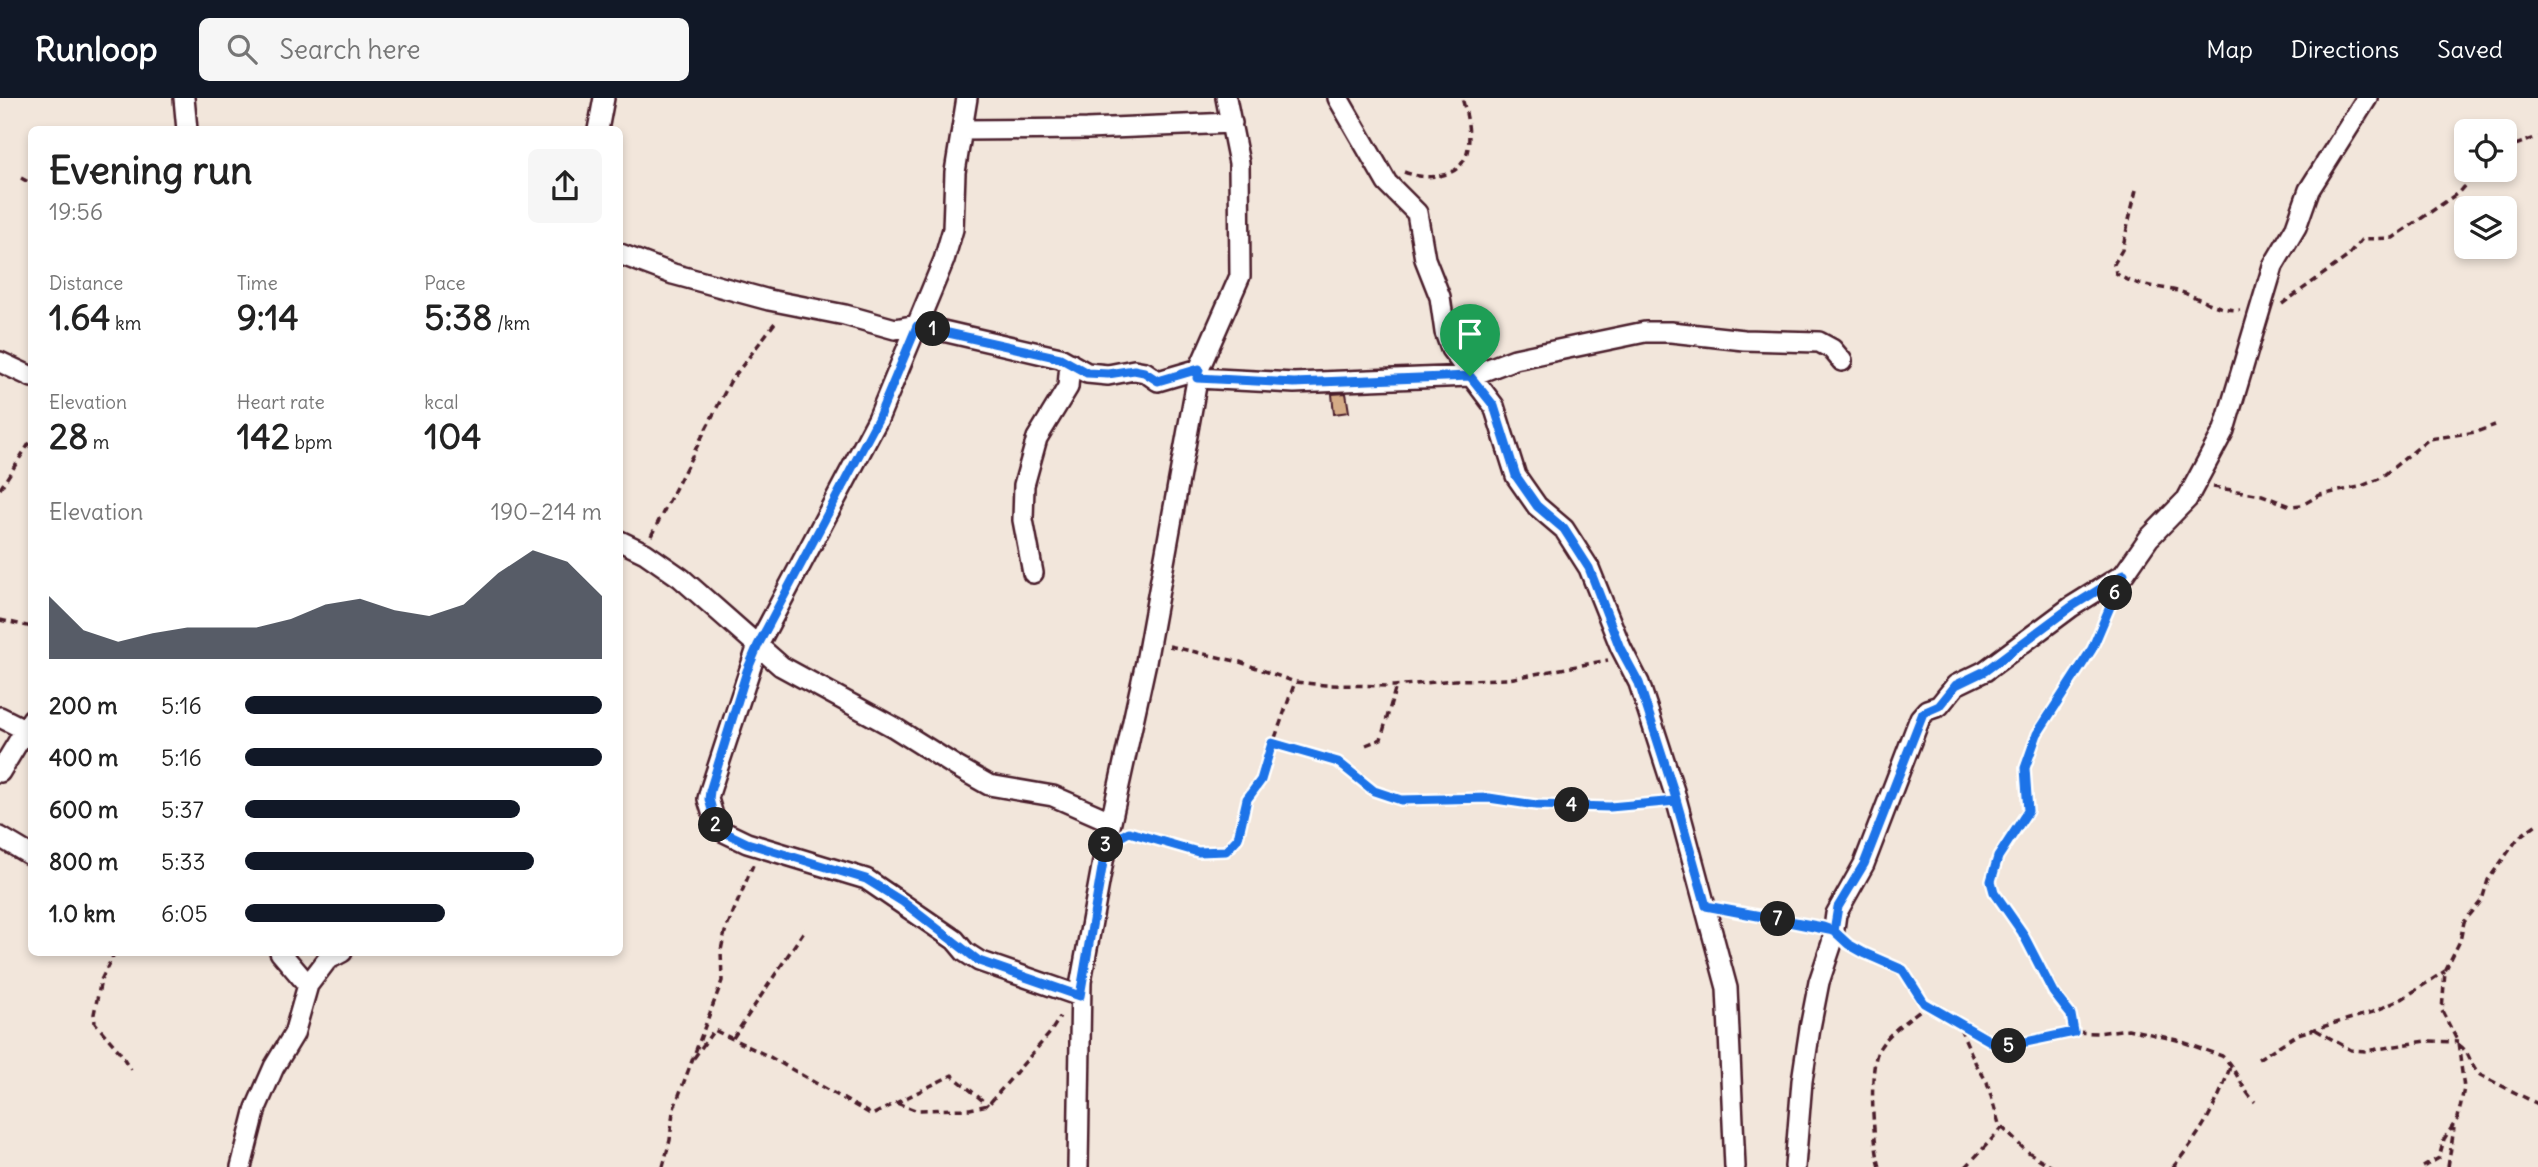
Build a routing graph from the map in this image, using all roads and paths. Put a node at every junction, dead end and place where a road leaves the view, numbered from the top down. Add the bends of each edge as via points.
1 (184, 98) edge
2 (604, 98) edge
3 (967, 98) edge
4 (1226, 98) edge
5 (1338, 98) edge
6 (1462, 98) edge
7 (2367, 98) edge
8 (1232, 122) junction
9 (187, 126) edge
10 (599, 126) edge
11 (962, 130) junction
12 (2538, 137) edge
13 (2517, 144) edge
14 (1373, 160) junction
15 (21, 178) dead end
16 (28, 182) edge
17 (2468, 182) edge
18 (2136, 190) dead end
19 (623, 255) edge
20 (794, 305) junction
21 (2268, 307) junction
22 (917, 326) junction
23 (1842, 361) dead end
24 (0, 362) edge
25 (1070, 363) junction
26 (1198, 373) junction
27 (28, 375) edge
28 (1470, 376) junction
29 (2495, 425) dead end
30 (28, 445) edge
31 (0, 489) edge
32 (2186, 500) junction
33 (625, 544) edge
34 (1033, 573) dead end
35 (2124, 574) junction
36 (0, 620) edge
37 (28, 626) edge
38 (1150, 642) junction
39 (758, 645) junction
40 (1625, 656) junction
41 (1295, 682) junction
42 (1396, 686) junction
43 (0, 717) edge
44 (28, 728) edge
45 (28, 730) edge
46 (1272, 743) junction
47 (1366, 744) dead end
48 (0, 772) edge
49 (1676, 801) junction
50 (1110, 821) junction
51 (2538, 823) edge
52 (0, 837) edge
53 (1106, 845) junction
54 (758, 846) junction
55 (28, 854) edge
56 (1706, 906) junction
57 (806, 928) dead end
58 (1834, 931) junction
59 (113, 956) edge
60 (283, 956) edge
61 (334, 956) edge
62 (2445, 971) junction
63 (308, 985) junction
64 (1078, 995) junction
65 (1927, 1005) junction
66 (1959, 1026) junction
67 (2316, 1030) junction
68 (2074, 1032) junction
69 (733, 1038) junction
70 (2459, 1044) junction
71 (694, 1058) junction
72 (2258, 1059) dead end
73 (2231, 1064) junction
74 (131, 1070) dead end
75 (2255, 1102) dead end
76 (897, 1103) junction
77 (2538, 1104) edge
78 (988, 1105) junction
79 (2455, 1126) junction
80 (2002, 1128) junction
81 (241, 1167) edge
82 (663, 1167) edge
83 (1078, 1167) edge
84 (1735, 1167) edge
85 (1795, 1167) edge
86 (1880, 1167) edge
87 (1966, 1167) edge
88 (2052, 1167) edge
89 (2173, 1167) edge
90 (2423, 1167) edge
91 (2448, 1167) edge

1 - 9 street
2 - 10 street
3 - 11 street
4 - 8 street
5 - 14 street
6 - 14 path via 1469,148 1464,163 1453,173 1413,176
7 - 21 street via 2309,190 2296,228 2273,266
8 - 11 street via 1087,130
8 - 26 street via 1239,163 1240,276
11 - 22 street via 953,229
12 - 13 path
14 - 28 street via 1387,183 1417,213 1424,259 1440,298 1445,332
15 - 16 path
17 - 21 path via 2393,238 2362,239 2347,257
18 - 21 path via 2122,250 2113,264 2116,273 2223,308
19 - 20 street via 698,282
20 - 22 street via 890,328
20 - 33 path via 771,326 730,382 653,535
21 - 32 street via 2224,430
22 - 25 street
22 - 39 street via 878,419
23 - 28 street via 1819,342 1645,332 1515,359
24 - 27 street
25 - 26 street via 1087,373 1134,370 1158,381
25 - 34 street via 1069,387 1037,438 1024,485 1023,520
26 - 28 street via 1294,383
26 - 38 street
28 - 40 street via 1494,406 1516,476 1537,506 1564,529 1589,568
29 - 32 path via 2429,439 2379,479 2325,493 2302,505 2213,487
30 - 31 path
32 - 35 street via 2149,538
33 - 39 street via 681,578
35 - 58 street via 1985,671 1956,685 1939,706 1923,713 1864,864 1838,907
35 - 68 path via 2092,649 2037,734 2025,768 2028,811 1998,857 1991,881 2053,992 2071,1015
36 - 37 path
38 - 41 path via 1240,662
38 - 50 street
39 - 50 street via 781,666 989,785 1053,796
39 - 54 street via 709,799 716,825
40 - 42 path via 1509,680
40 - 49 street via 1639,683
41 - 42 path
41 - 46 path
42 - 47 path via 1381,739
43 - 44 street
45 - 48 street
46 - 49 path via 1338,762 1374,791 1401,800 1489,798 1610,807
46 - 53 path via 1261,780 1247,799 1238,838 1226,851 1198,852 1129,832
49 - 56 street
50 - 53 street
51 - 62 path via 2525,830 2488,880 2482,900 2464,922 2460,942
52 - 55 street
53 - 64 street
54 - 64 street via 866,879 979,961
54 - 71 path via 725,932 722,981
56 - 58 path
56 - 84 street via 1729,1003
57 - 69 path
58 - 65 path via 1848,944 1903,970
58 - 85 street via 1810,1028
59 - 74 path via 101,980 95,1023
60 - 63 street
61 - 63 street
62 - 67 path via 2402,999
62 - 70 path via 2442,1011
63 - 81 street via 294,1034 256,1108
64 - 78 path
64 - 83 street
65 - 66 path
65 - 86 path via 1885,1042 1876,1056 1872,1081
66 - 68 path via 2003,1047
66 - 80 path via 1987,1082
67 - 70 path via 2351,1050 2426,1041
67 - 72 path via 2298,1034
68 - 73 path via 2140,1030 2212,1051
69 - 71 path via 714,1030
69 - 76 path via 872,1115
70 - 77 path via 2475,1072
70 - 79 path via 2464,1088
71 - 82 path via 673,1111
73 - 75 path via 2243,1090
73 - 89 path via 2206,1124
76 - 78 path via 915,1110
76 - 78 path via 952,1075
79 - 90 path via 2444,1139 2439,1158
79 - 91 path
80 - 87 path
80 - 88 path

